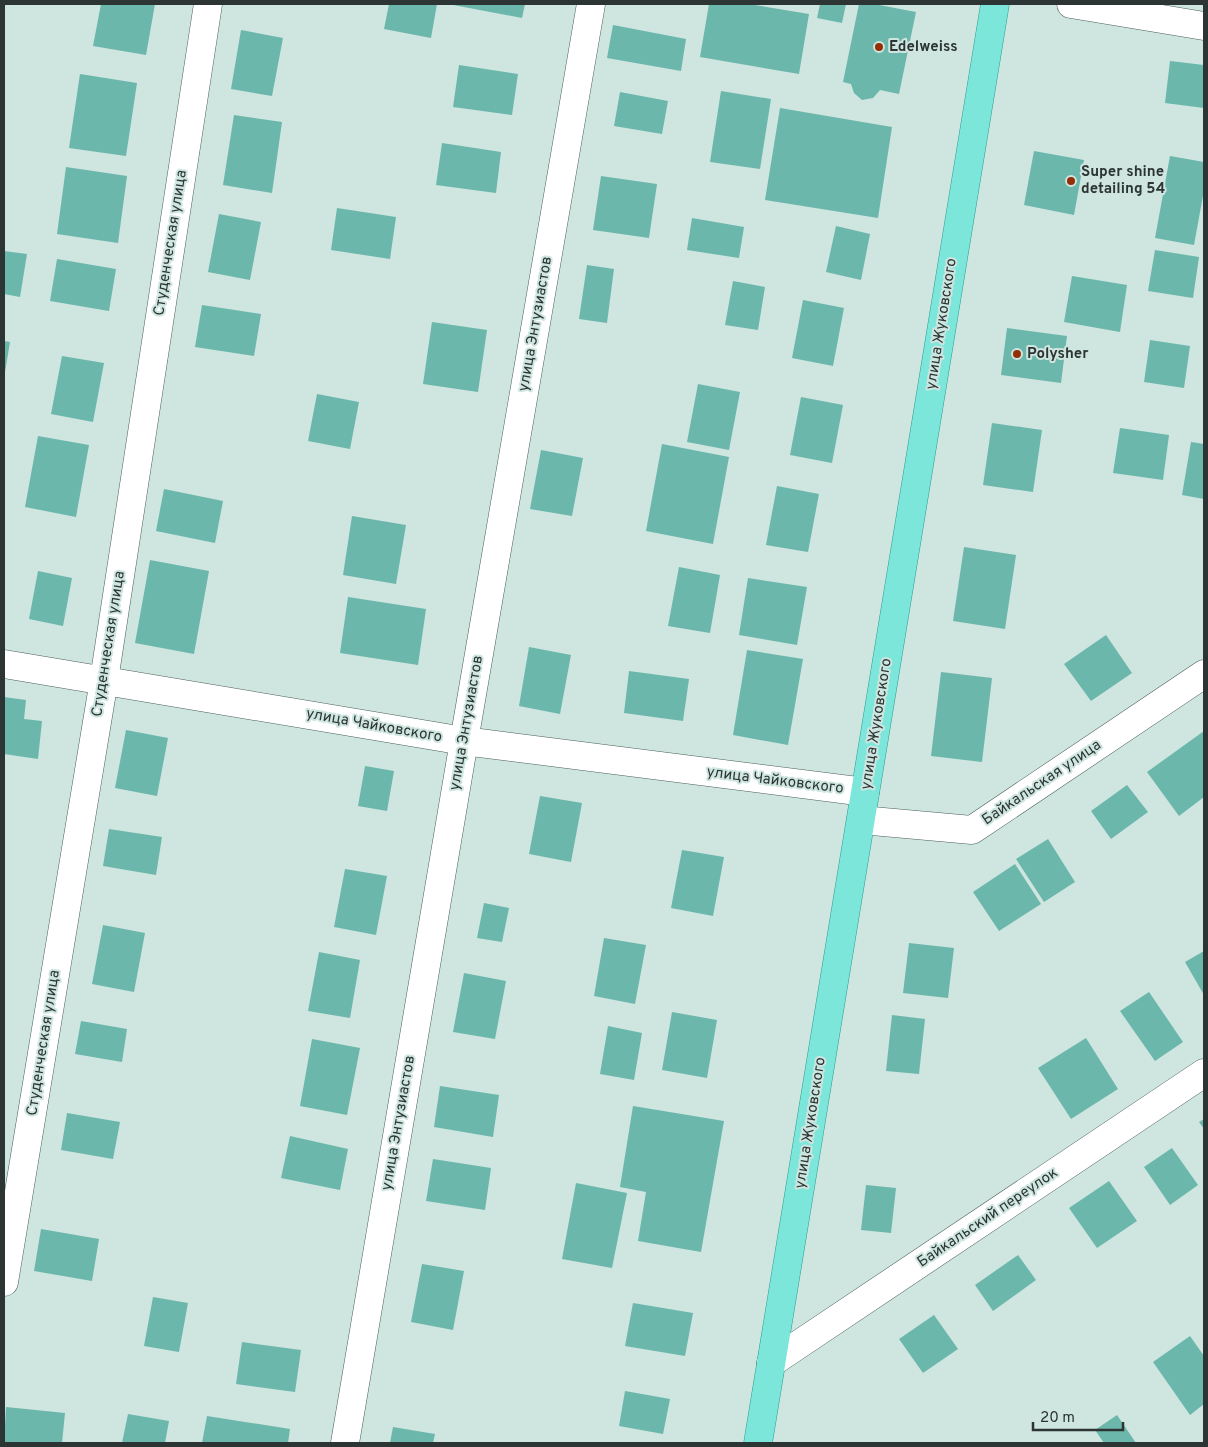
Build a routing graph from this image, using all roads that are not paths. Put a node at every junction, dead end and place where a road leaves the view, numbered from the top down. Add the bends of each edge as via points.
1 (208, 4) edge
2 (591, 4) edge
3 (995, 4) edge
4 (1071, 4) edge
5 (1204, 26) edge
6 (4, 664) edge
7 (1204, 674) edge
8 (104, 680) junction
9 (464, 741) junction
10 (865, 792) junction
11 (861, 820) junction
12 (1204, 1073) edge
13 (4, 1282) edge
14 (771, 1363) junction
15 (346, 1443) edge
16 (758, 1443) edge

1 - 8 street, Студенческая улица
2 - 9 street, улица Энтузиастов
3 - 10 main road, улица Жуковского
4 - 5 street
6 - 8 street, улица Чайковского
7 - 11 street, Байкальская улица via 972,830
8 - 9 street, улица Чайковского
8 - 13 street, Студенческая улица
9 - 10 street, улица Чайковского
9 - 15 street, улица Энтузиастов
10 - 11 main road, улица Жуковского
11 - 14 main road, улица Жуковского
12 - 14 street, Байкальский переулок
14 - 16 main road, улица Жуковского

